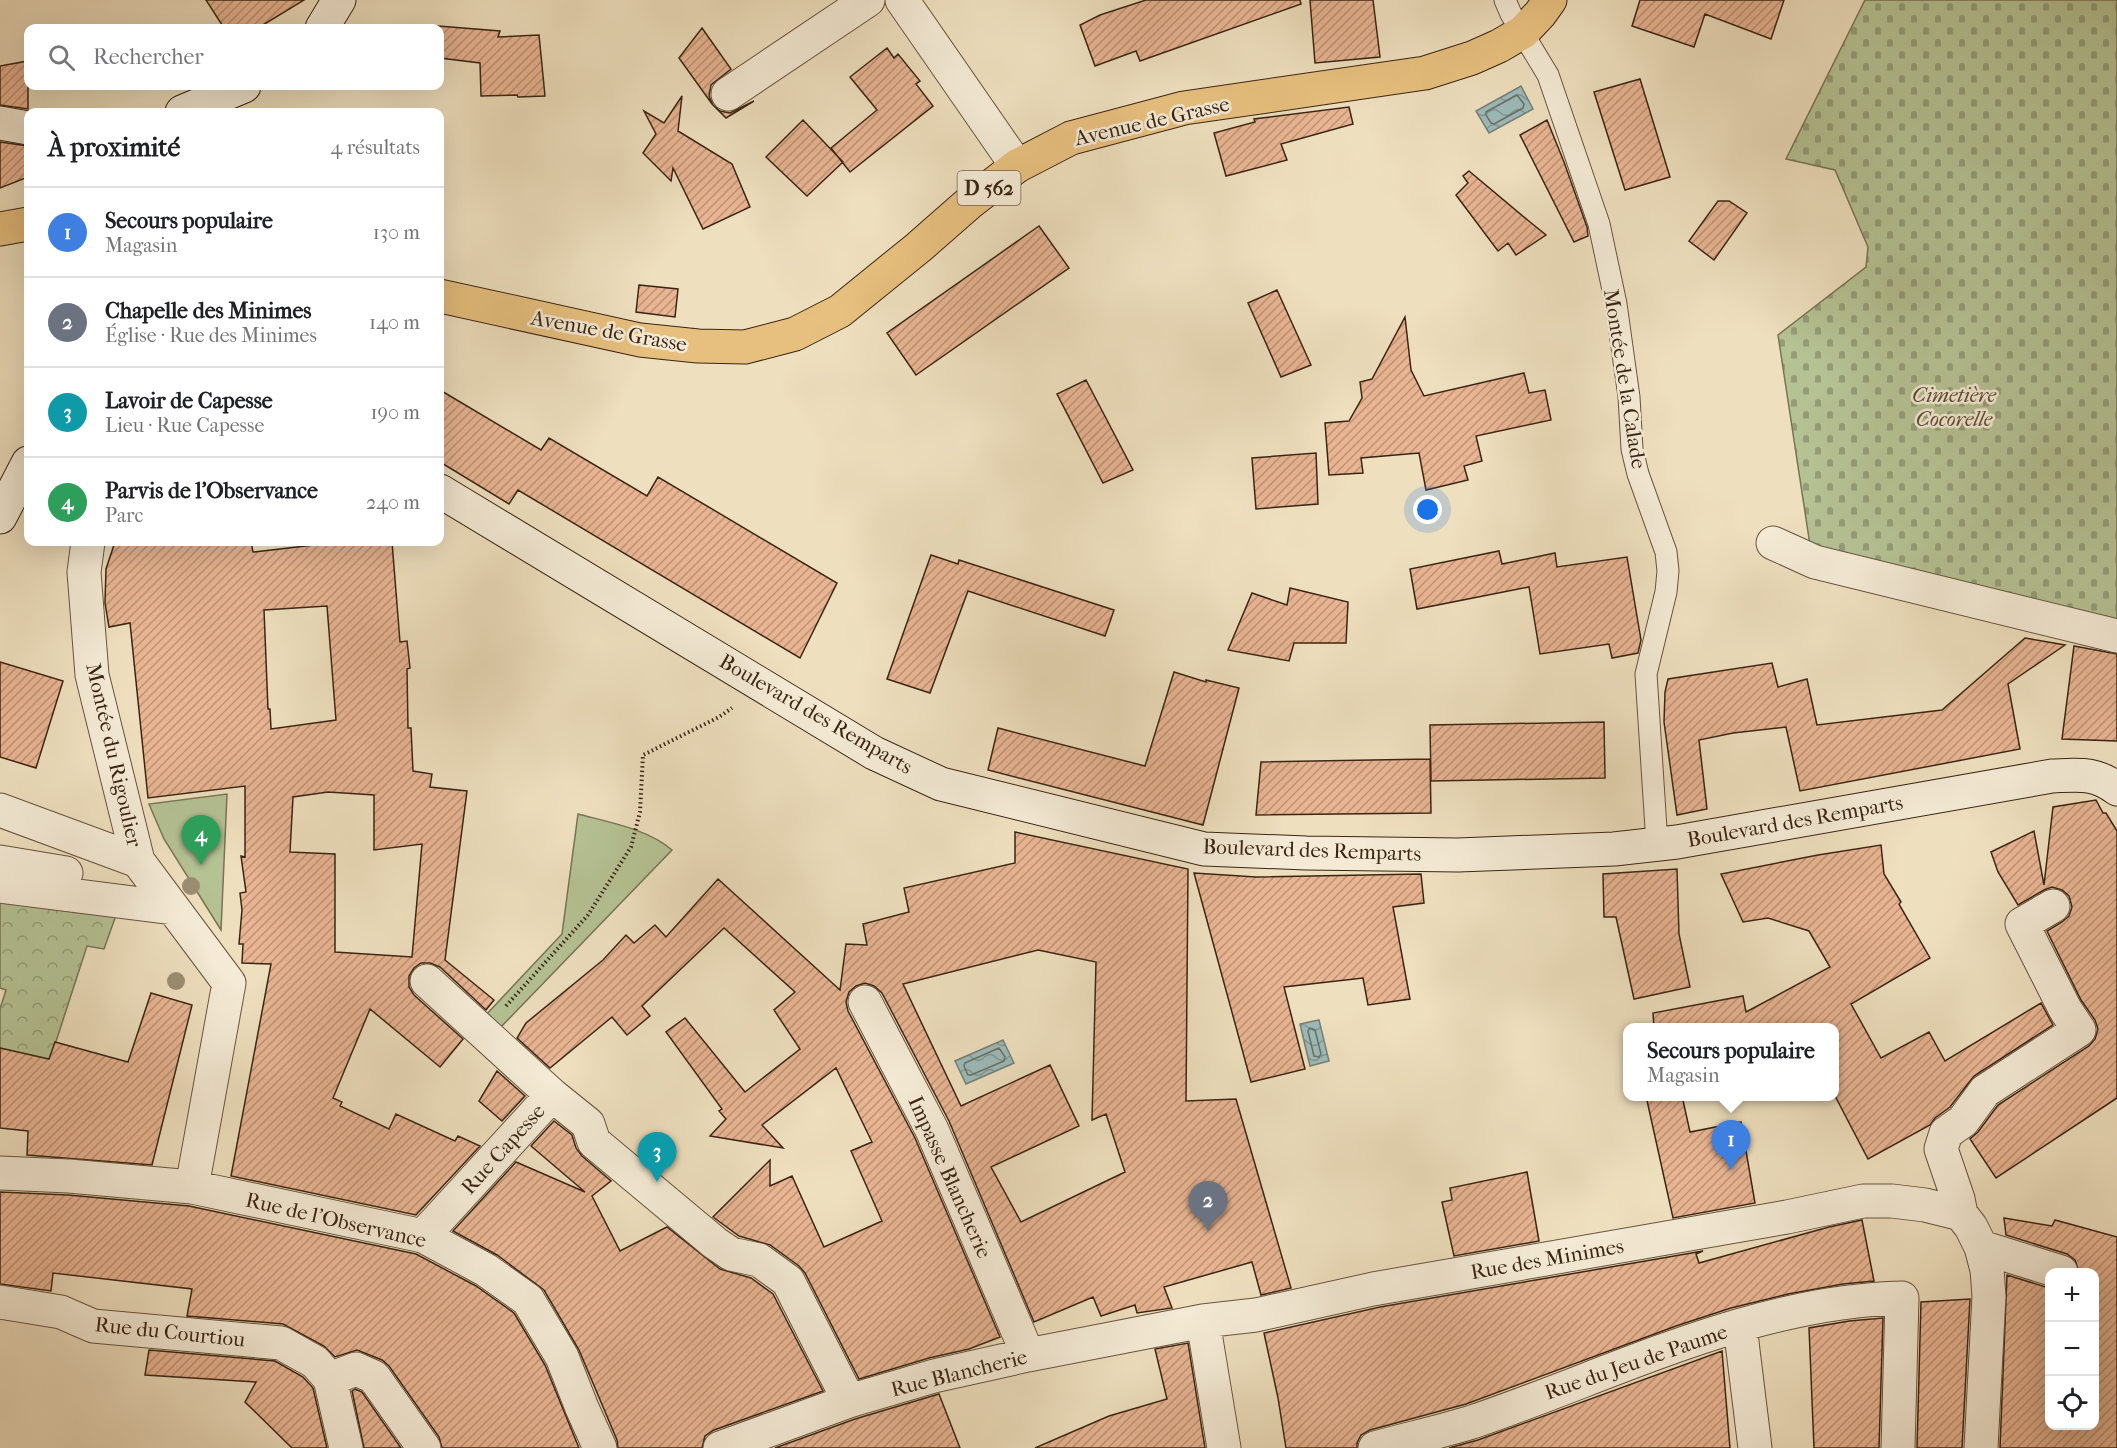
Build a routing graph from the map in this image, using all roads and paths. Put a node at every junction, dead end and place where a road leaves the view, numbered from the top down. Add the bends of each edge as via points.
1 (339, 0) edge
2 (868, 0) edge
3 (902, 0) edge
4 (1550, 0) edge
5 (1513, 15) edge
6 (324, 24) edge
7 (234, 90) edge
8 (728, 94) dead end
9 (192, 108) edge
10 (0, 123) edge
11 (24, 127) edge
12 (1017, 166) junction
13 (24, 225) edge
14 (0, 230) edge
15 (444, 297) edge
16 (24, 471) edge
17 (444, 493) edge
18 (0, 517) edge
19 (1773, 543) dead end
20 (87, 546) edge
21 (2117, 636) edge
22 (738, 704) dead end
23 (2117, 789) edge
24 (0, 810) edge
25 (1657, 844) junction
26 (138, 861) junction
27 (0, 862) edge
28 (0, 886) edge
29 (128, 903) junction
30 (2053, 906) dead end
31 (173, 908) junction
32 (427, 981) dead end
33 (865, 1002) dead end
34 (482, 1032) junction
35 (552, 1095) junction
36 (0, 1173) edge
37 (192, 1187) junction
38 (1961, 1214) junction
39 (423, 1236) junction
40 (1981, 1247) junction
41 (2048, 1268) edge
42 (0, 1302) edge
43 (1203, 1321) junction
44 (1740, 1326) junction
45 (1028, 1355) junction
46 (330, 1379) junction
47 (849, 1401) junction
48 (1474, 1435) edge
49 (346, 1448) edge
50 (424, 1448) edge
51 (600, 1448) edge
52 (720, 1448) edge
53 (1224, 1448) edge
54 (1375, 1448) edge
55 (1755, 1448) edge
56 (1898, 1448) edge
57 (1981, 1448) edge

1 - 6 street
2 - 8 street
3 - 12 street
4 - 5 main road, Avenue de Grasse / D 562 via 1540,14
5 - 12 main road, Avenue de Grasse / D 562 via 1499,46 1425,73 1185,108 1071,138
5 - 25 lane, Montée de la Calade via 1548,75 1599,224 1616,304 1632,449 1666,552 1666,592 1646,674
7 - 9 street
10 - 11 street
12 - 15 main road, Avenue de Grasse / D 562 via 840,310 795,334 745,347 640,340
13 - 14 main road
16 - 18 street
17 - 25 street, Boulevard des Remparts via 874,753 941,784 1204,849 1458,855
19 - 21 street via 1815,562
20 - 26 street, Montée du Rigoulier via 84,572 92,675
22 - 34 path via 643,754 640,812 631,847 588,915
23 - 25 street, Boulevard des Remparts via 2088,775 2052,776
24 - 26 street
26 - 31 street
27 - 29 street via 112,881
28 - 29 street
29 - 31 street
30 - 38 street via 2022,924 2079,1030 1985,1091 1963,1121 1946,1133 1941,1149
31 - 37 street via 229,983
32 - 34 street
33 - 45 street, Impasse Blancherie via 932,1130
34 - 35 street
35 - 39 street, Rue Capesse
35 - 47 street, Rue Capesse via 588,1124 594,1142 715,1243 731,1254 759,1260 788,1281
36 - 37 street, Rue de l'Observance
37 - 39 street, Rue de l'Observance
38 - 40 street
38 - 43 street, Rue des Minimes via 1925,1205 1863,1201 1775,1220 1373,1289 1256,1316
39 - 51 street, Rue de l'Observance via 486,1270 528,1300 562,1357
40 - 41 street
40 - 57 street via 1988,1270 1989,1296
42 - 46 street, Rue du Courtiou via 61,1312 93,1326 281,1343 315,1362
43 - 45 street, Rue Blancherie
43 - 53 street
44 - 48 street, Rue du Jeu de Paume via 1614,1368
44 - 55 street
44 - 56 street, Rue du Jeu de Paume via 1804,1310 1902,1298
45 - 47 street, Rue Blancherie via 934,1376
46 - 49 street
46 - 50 street via 356,1368 374,1377
47 - 52 street, Rue Blancherie
48 - 54 street, Rue du Jeu de Paume

